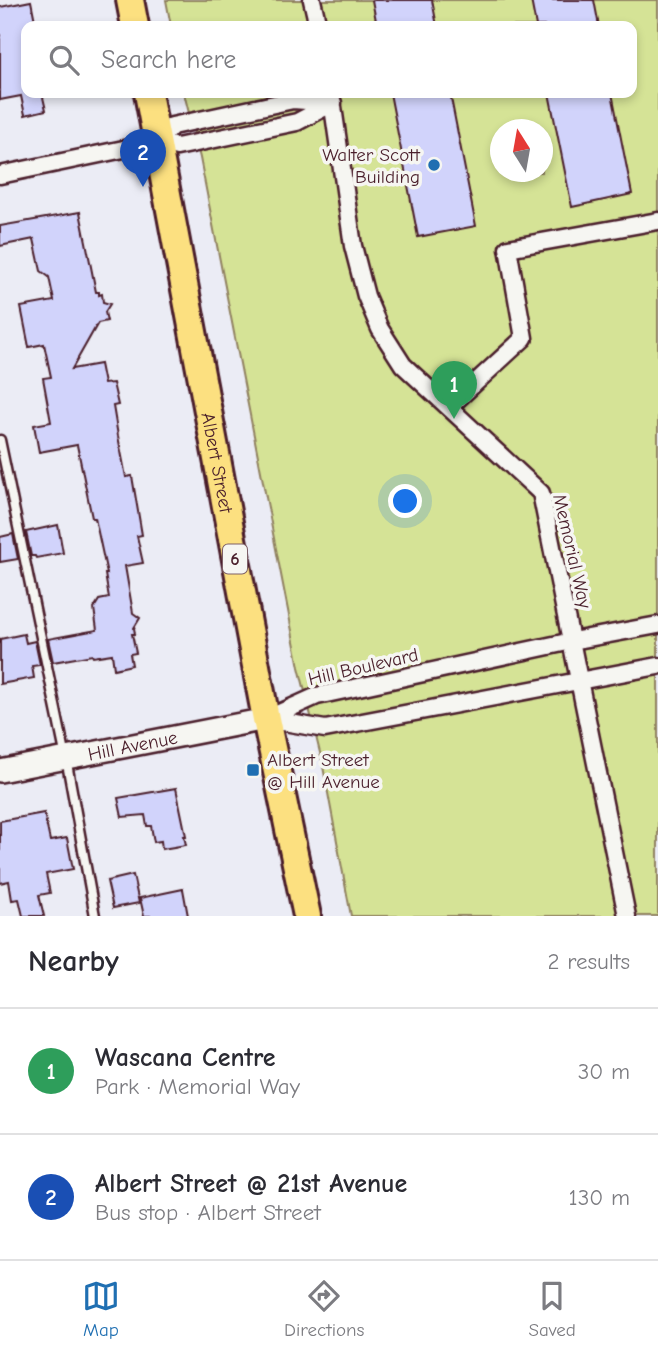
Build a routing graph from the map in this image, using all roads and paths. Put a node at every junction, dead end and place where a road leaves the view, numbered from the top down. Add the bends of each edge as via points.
1 (130, 0) edge
2 (312, 0) edge
3 (134, 21) edge
4 (317, 21) edge
5 (149, 98) edge
6 (332, 98) edge
7 (157, 142) junction
8 (0, 175) edge
9 (658, 221) edge
10 (449, 407) junction
11 (0, 440) edge
12 (658, 625) edge
13 (572, 641) junction
14 (658, 666) edge
15 (580, 681) junction
16 (266, 719) junction
17 (66, 758) junction
18 (0, 771) edge
19 (95, 916) edge
20 (307, 916) edge
21 (627, 916) edge

1 - 3 main road
2 - 4 street
5 - 7 main road, Albert Street / 6
6 - 7 street via 293,100 172,126
6 - 7 street via 297,122 177,147
6 - 10 street, Memorial Way via 352,246 366,296 403,365
7 - 8 street
7 - 16 main road, Albert Street / 6
9 - 10 street via 508,248 524,338
10 - 13 street, Memorial Way via 541,493
11 - 17 lane
12 - 13 street, Hill Boulevard
13 - 15 street, Memorial Way
13 - 16 street, Hill Boulevard via 317,696
14 - 15 street
15 - 16 street via 325,729
15 - 21 street, Memorial Way
16 - 17 street, Hill Avenue
16 - 20 main road, Albert Street / 6
17 - 18 street, Hill Avenue
17 - 19 lane

